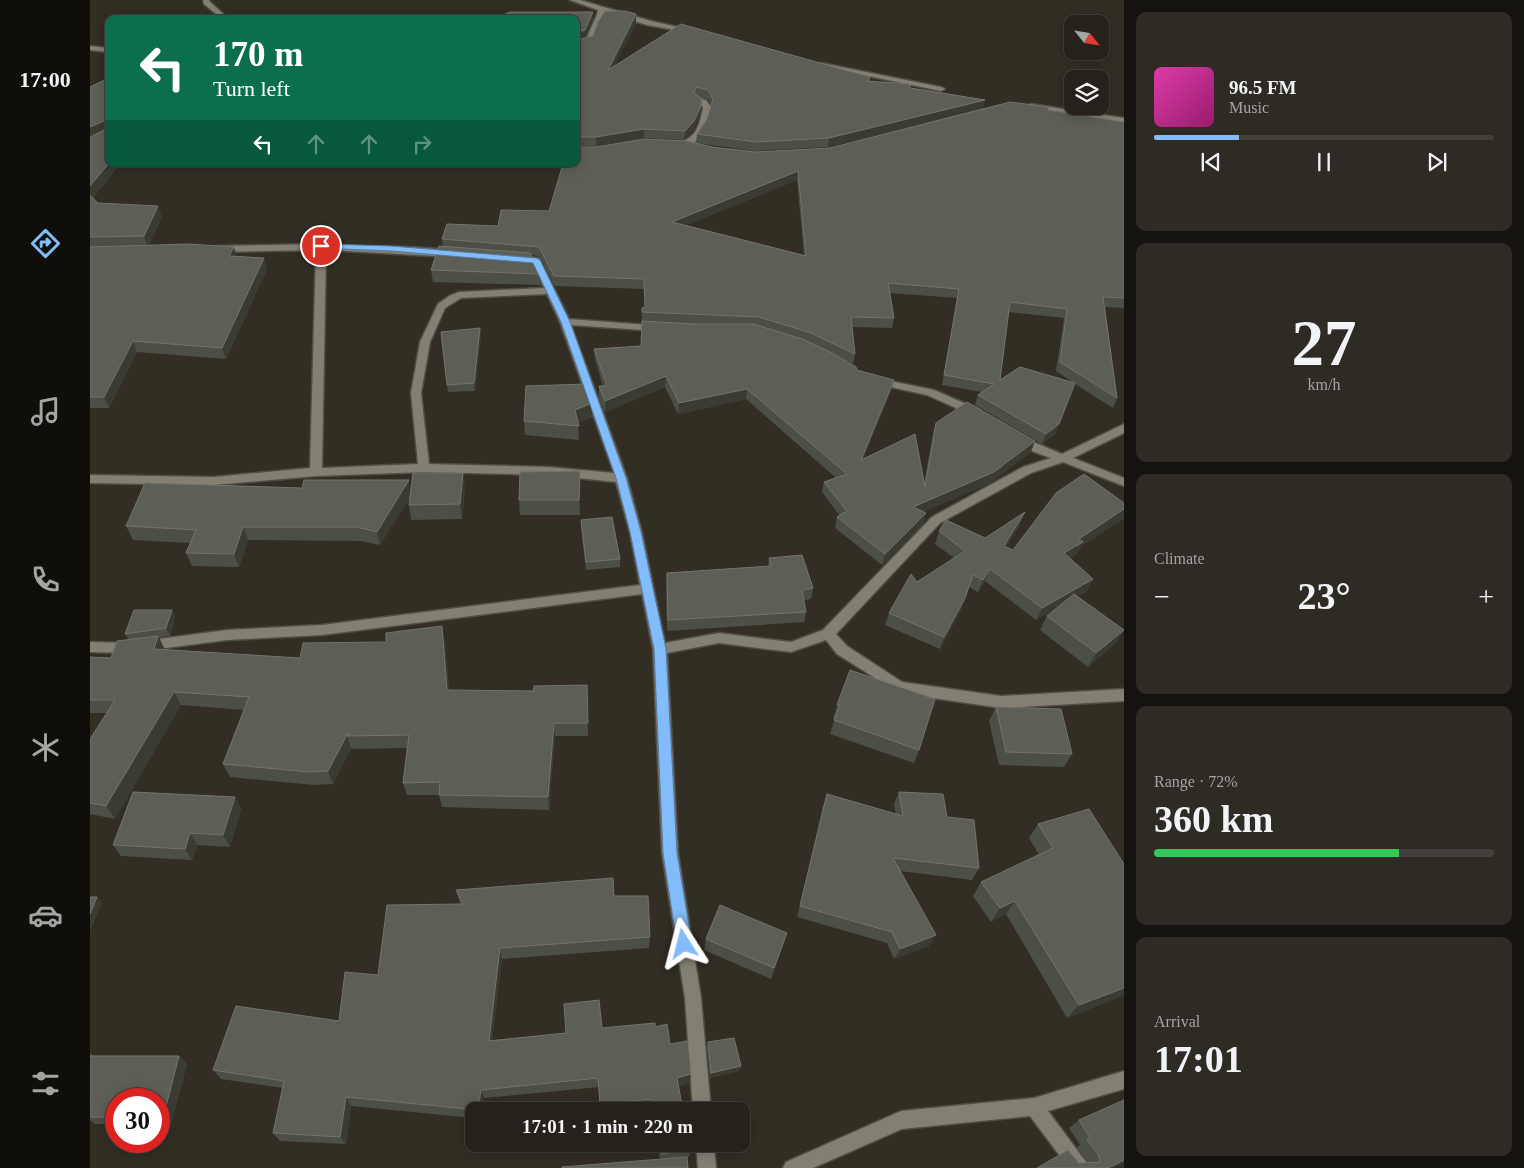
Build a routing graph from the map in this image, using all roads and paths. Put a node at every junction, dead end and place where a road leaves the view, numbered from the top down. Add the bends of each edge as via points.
1 (206, 0) edge
2 (573, 0) edge
3 (602, 8) junction
4 (223, 15) edge
5 (699, 32) edge
6 (580, 44) edge
7 (90, 48) edge
8 (105, 50) edge
9 (813, 63) edge
10 (942, 89) dead end
11 (698, 100) edge
12 (1027, 105) edge
13 (1124, 120) edge
14 (663, 145) edge
15 (321, 246) junction
16 (205, 249) edge
17 (459, 254) edge
18 (507, 258) edge
19 (549, 291) junction
20 (565, 322) junction
21 (672, 328) edge
22 (863, 377) edge
23 (988, 420) edge
24 (1124, 428) edge
25 (1012, 434) edge
26 (1064, 458) junction
27 (424, 468) junction
28 (316, 472) junction
29 (621, 478) junction
30 (90, 479) edge
31 (1124, 482) edge
32 (646, 589) junction
33 (828, 634) junction
34 (90, 647) edge
35 (660, 649) junction
36 (1124, 695) edge
37 (1124, 1080) edge
38 (701, 1102) edge
39 (1034, 1107) junction
40 (706, 1152) edge
41 (707, 1168) edge
42 (792, 1168) edge
43 (1080, 1168) edge

1 - 4 street
2 - 3 street
3 - 5 street via 650,23
3 - 6 street via 600,22 592,30 590,41
7 - 8 street
9 - 10 street
11 - 14 street via 707,107 705,121 691,146
12 - 13 street
15 - 16 street
15 - 17 street
15 - 28 street
18 - 19 street via 536,260
19 - 20 street
19 - 27 street via 459,296 441,306 425,342 416,394
20 - 21 street
20 - 29 street
22 - 23 street via 886,385 930,392
24 - 26 street
25 - 26 street via 1027,444
26 - 31 street
26 - 33 street via 1027,470 936,520
27 - 28 street
27 - 29 street via 548,471
28 - 30 street via 213,481
29 - 32 street via 636,532
32 - 34 street via 322,630 227,635 128,648
32 - 35 street
33 - 35 street via 791,647 719,638
33 - 36 street via 842,650 899,687 1001,702
35 - 38 street via 670,853 693,998
37 - 39 street
39 - 42 street via 901,1120
39 - 43 street
40 - 41 street

